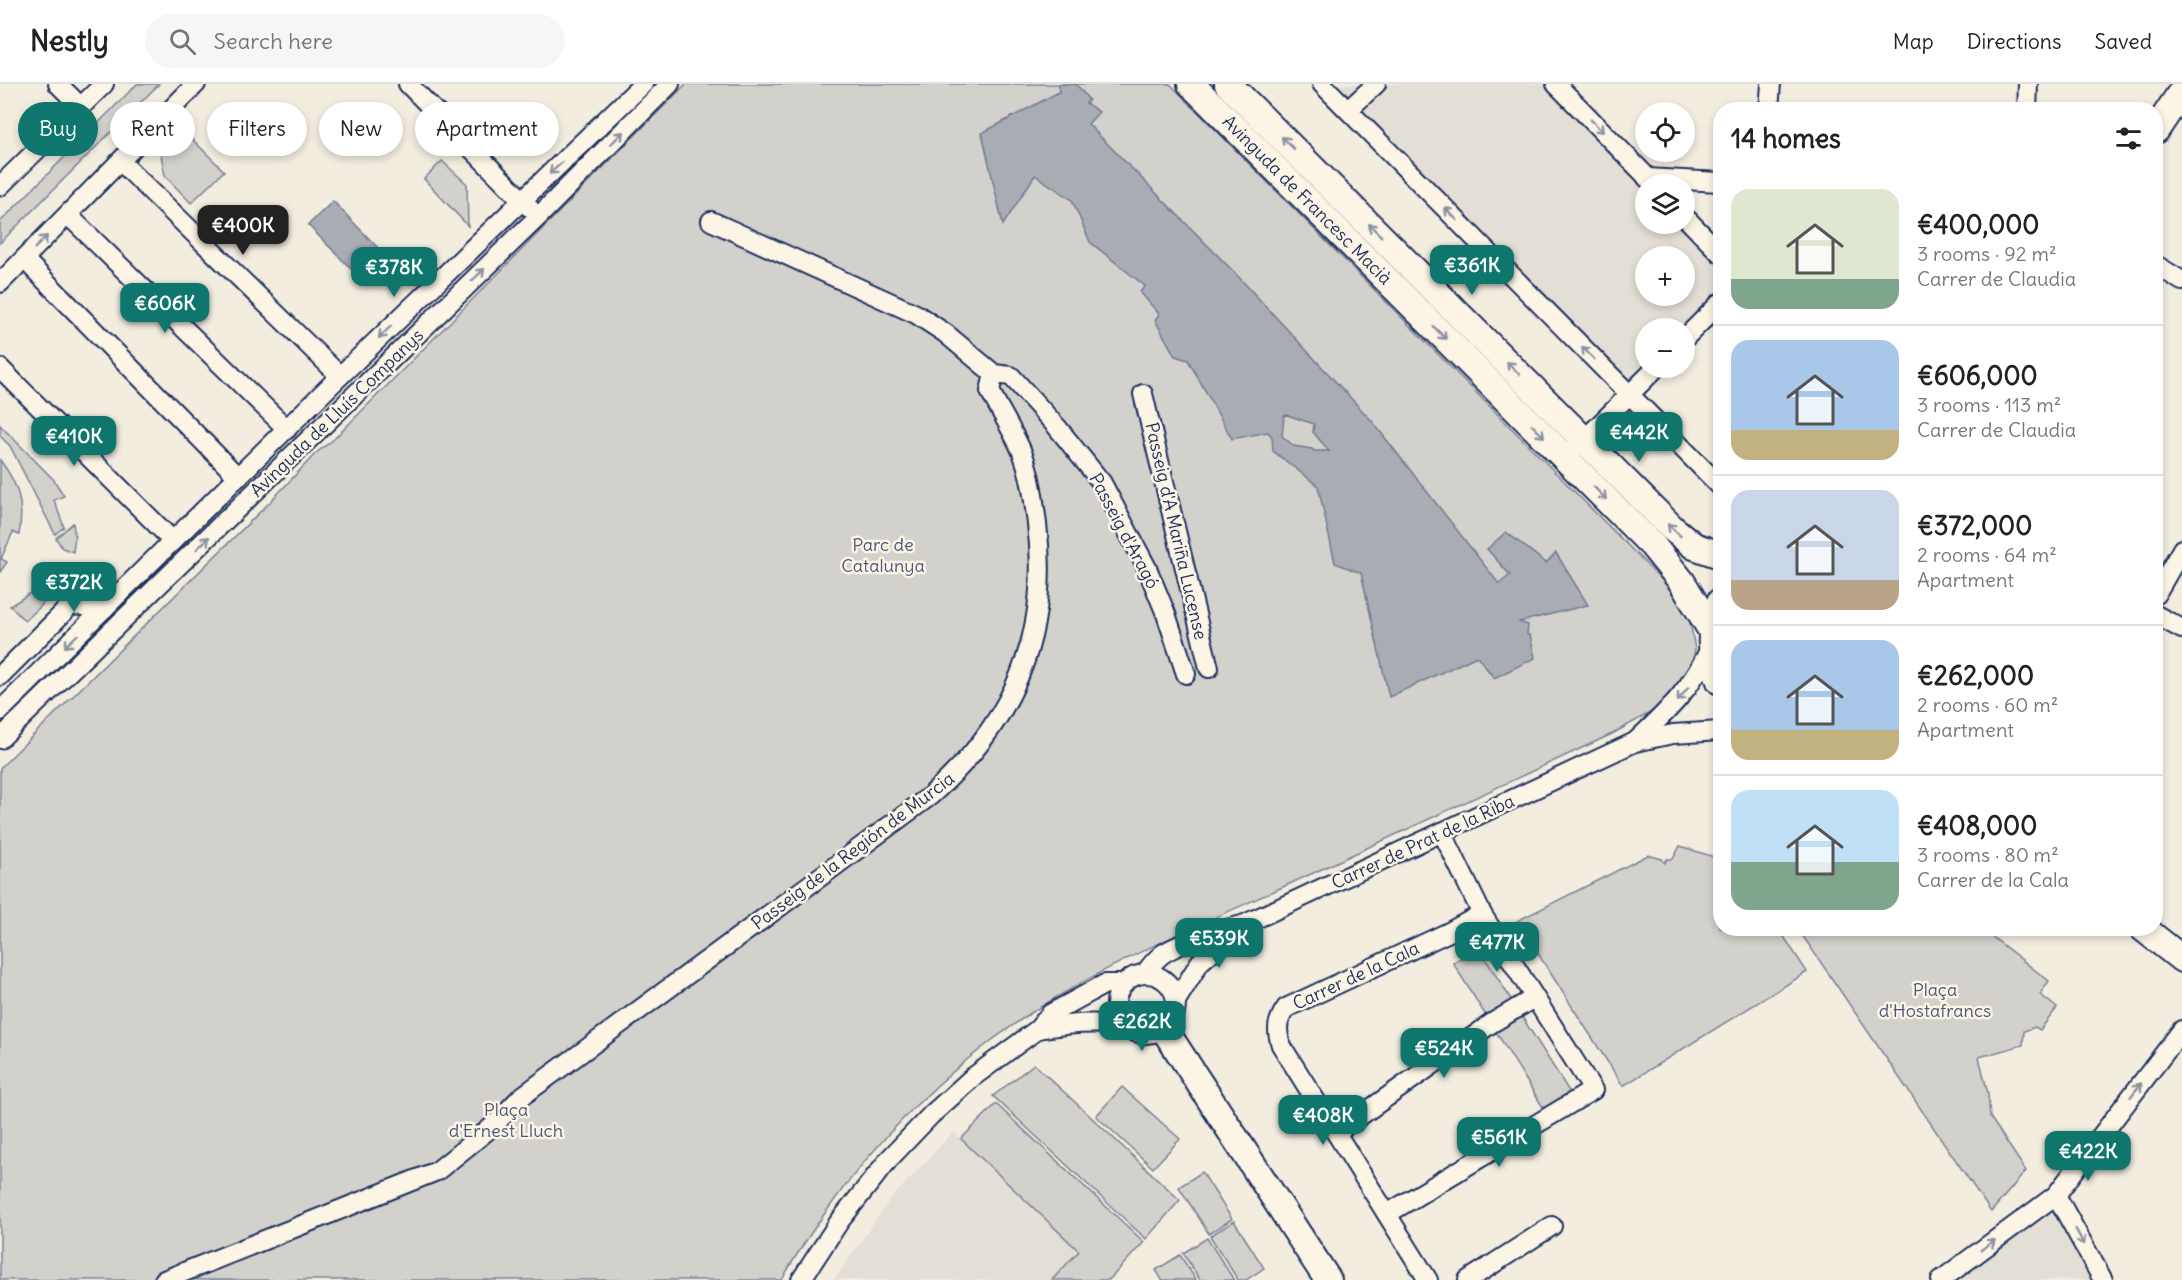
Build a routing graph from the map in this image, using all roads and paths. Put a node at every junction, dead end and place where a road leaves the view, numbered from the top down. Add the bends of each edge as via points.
1 (58, 84) edge
2 (105, 84) edge
3 (196, 84) edge
4 (408, 84) edge
5 (643, 84) edge
6 (670, 84) edge
7 (1191, 84) edge
8 (1228, 84) edge
9 (1322, 84) edge
10 (1376, 84) edge
11 (1556, 84) edge
12 (1771, 84) edge
13 (2028, 84) edge
14 (2182, 91) edge
15 (76, 102) edge
16 (86, 102) edge
17 (1770, 102) edge
18 (2027, 102) edge
19 (1348, 110) junction
20 (2163, 120) edge
21 (31, 156) edge
22 (120, 162) junction
23 (1643, 174) edge
24 (1695, 182) edge
25 (1713, 182) edge
26 (0, 186) edge
27 (522, 199) junction
28 (68, 215) junction
29 (538, 217) junction
30 (711, 221) dead end
31 (1695, 227) edge
32 (1713, 246) edge
33 (24, 259) junction
34 (2163, 269) edge
35 (2182, 281) edge
36 (0, 283) edge
37 (1713, 310) edge
38 (1695, 328) edge
39 (0, 368) edge
40 (340, 376) junction
41 (1646, 378) edge
42 (998, 381) junction
43 (1143, 394) dead end
44 (1629, 394) junction
45 (287, 429) junction
46 (1584, 439) junction
47 (1566, 458) junction
48 (238, 477) junction
49 (1713, 479) edge
50 (173, 541) junction
51 (2182, 549) edge
52 (1713, 553) edge
53 (2163, 582) edge
54 (161, 584) junction
55 (105, 608) junction
56 (2163, 619) edge
57 (1713, 629) edge
58 (2182, 629) edge
59 (1712, 638) junction
60 (1713, 658) edge
61 (1209, 668) dead end
62 (1186, 674) dead end
63 (0, 676) edge
64 (0, 711) edge
65 (1713, 731) edge
66 (0, 739) edge
67 (1635, 742) junction
68 (1442, 832) junction
69 (1482, 914) junction
70 (2163, 922) edge
71 (1245, 924) junction
72 (2153, 936) edge
73 (2182, 937) edge
74 (2182, 959) edge
75 (1144, 974) junction
76 (1123, 984) junction
77 (1534, 998) junction
78 (1176, 1001) junction
79 (1124, 1026) junction
80 (1038, 1029) junction
81 (1164, 1029) junction
82 (2182, 1030) edge
83 (1336, 1133) junction
84 (2056, 1195) junction
85 (1388, 1214) junction
86 (1552, 1226) dead end
87 (164, 1280) edge
88 (801, 1280) edge
89 (1328, 1280) edge
90 (1428, 1280) edge
91 (1468, 1280) edge
92 (1941, 1280) edge
93 (2103, 1280) edge

1 - 15 street
2 - 16 street
3 - 22 street
4 - 27 street
5 -> 27 street, Avinguda de Lluís Companys
29 -> 6 street, Avinguda de Lluís Companys
7 -> 47 main road, Avinguda de Francesc Macià
46 -> 8 main road, Avinguda de Francesc Macià
9 - 19 street
10 - 19 street
11 -> 23 street
12 - 17 street
13 - 18 street
14 - 20 main road
44 -> 19 street
21 - 26 street
22 - 28 street
22 - 40 street
24 - 25 street
27 - 29 street
27 -> 40 street, Avinguda de Lluís Companys
33 -> 28 street
28 - 45 street
54 -> 29 street, Avinguda de Lluís Companys
30 - 42 street, Passeig d'Aragó via 916,314 945,333
31 - 32 street
33 - 36 street
33 - 48 street
34 - 35 street
37 - 38 street
39 - 50 street
40 - 45 street, Avinguda de Lluís Companys
41 - 44 street
42 - 62 street, Passeig d'Aragó via 1065,436 1102,483 1147,568
42 - 87 street, Passeig de la Región de Murcia via 1032,485 1040,578 1027,658 985,740 956,774 521,1097 437,1171
43 - 61 street, Passeig d'A Mariña Lucense
44 - 46 street
44 - 49 street
45 - 48 street, Avinguda de Lluís Companys
46 - 47 street
52 -> 46 main road, Avinguda de Francesc Macià via 1683,538
47 -> 59 main road, Avinguda de Francesc Macià via 1672,568
48 - 50 street, Avinguda de Lluís Companys
50 - 54 street
50 - 55 street, Avinguda de Lluís Companys
51 - 53 street
54 - 66 street, Avinguda de Lluís Companys
55 - 63 street via 71,605
55 -> 64 street, Avinguda de Lluís Companys
56 - 58 street
57 - 59 main road
59 - 60 main road
59 -> 67 street via 1700,671 1680,698
65 - 67 street
67 - 68 street, Carrer de Prat de la Riba
68 - 69 street
68 - 71 street, Carrer de Prat de la Riba
69 - 77 street
69 - 83 street, Carrer de la Cala via 1286,1008 1278,1023 1281,1045
70 - 73 main road
71 - 75 street, Carrer de Prat de la Riba via 1200,936 1162,954
71 - 78 street, Carrer de Prat de la Riba via 1200,962
72 - 74 main road
75 - 76 street
75 - 78 street via 1162,978
76 - 79 street via 1116,1009
76 - 80 street via 1105,984 1084,994 1050,1014
77 - 83 street via 1492,1023
77 - 85 street via 1593,1090
78 - 81 street via 1176,1012
79 - 80 street via 1104,1023
79 - 81 street via 1148,1035
80 - 88 street via 930,1115 839,1222
81 - 89 main road
84 -> 82 street
83 - 85 street, Carrer de la Cala
92 -> 84 street
84 -> 93 street
85 - 90 street, Carrer de la Cala
86 - 91 street

